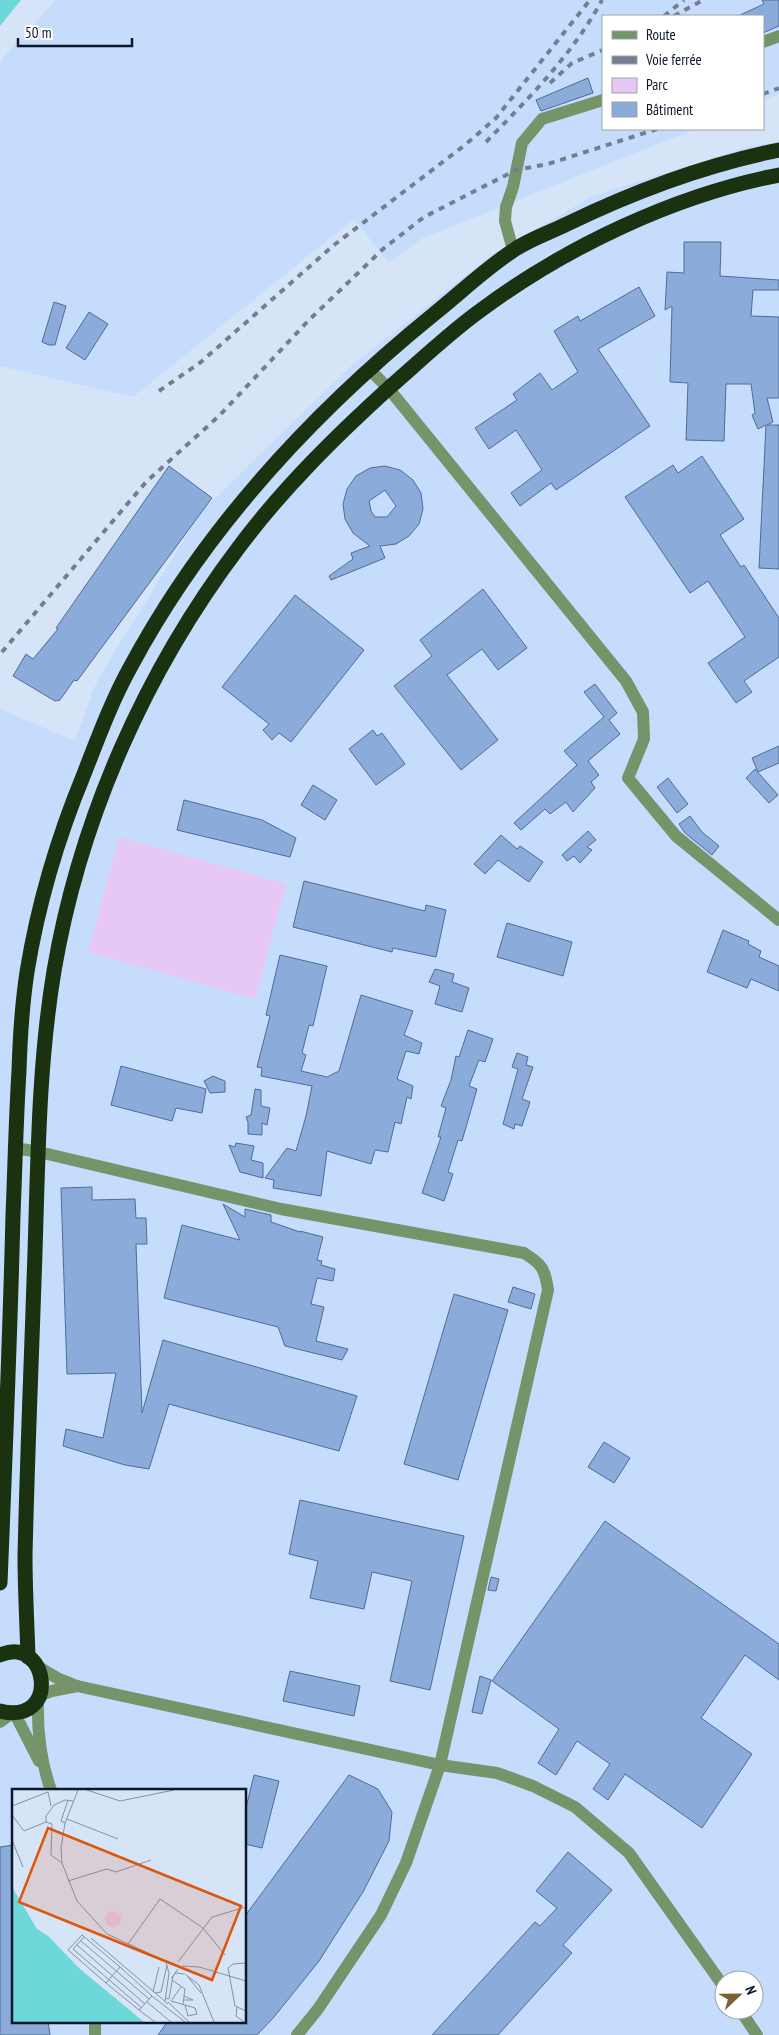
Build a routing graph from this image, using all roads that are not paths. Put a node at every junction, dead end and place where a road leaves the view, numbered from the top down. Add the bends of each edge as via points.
1 (779, 36) edge
2 (764, 42) edge
3 (602, 100) edge
4 (779, 150) edge
5 (779, 175) edge
6 (513, 250) junction
7 (369, 369) junction
8 (389, 388) junction
9 (779, 920) edge
10 (15, 1148) junction
11 (38, 1152) junction
12 (1, 1533) edge
13 (0, 1584) edge
14 (0, 1655) edge
15 (32, 1661) junction
16 (77, 1686) junction
17 (38, 1698) junction
18 (6, 1715) edge
19 (440, 1765) junction
20 (43, 1767) junction
21 (51, 1789) edge
22 (714, 1973) edge
23 (747, 2020) edge
24 (94, 2022) edge
25 (95, 2035) edge
26 (297, 2035) edge
27 (757, 2035) edge

1 - 2 street
3 - 6 street via 542,119 522,143 506,207 505,221
4 - 6 highway via 684,175 646,189
5 - 8 highway via 723,189 669,208 601,238 541,270 480,310
6 - 7 highway
7 - 8 street
7 - 10 highway via 301,436 225,521 159,617 128,671 64,824 36,922 21,1019
8 - 9 street via 626,681 643,712 644,739 628,778 676,836
8 - 11 highway via 283,493 238,548 192,613 127,736 82,855 56,962 44,1052
10 - 11 street
10 - 12 highway
11 - 15 highway via 25,1560
11 - 19 street via 281,1209 524,1253 539,1263 546,1274 548,1290
12 - 13 highway
14 - 15 highway via 17,1652
15 - 16 street via 57,1678
15 - 17 highway via 42,1681
16 - 17 street via 52,1691
16 - 19 street
17 - 18 highway via 32,1706
17 - 20 street
18 - 20 street
19 - 22 street via 497,1773 575,1807 629,1853
19 - 26 street via 406,1863 382,1915
20 - 21 street
23 - 27 street
24 - 25 street

